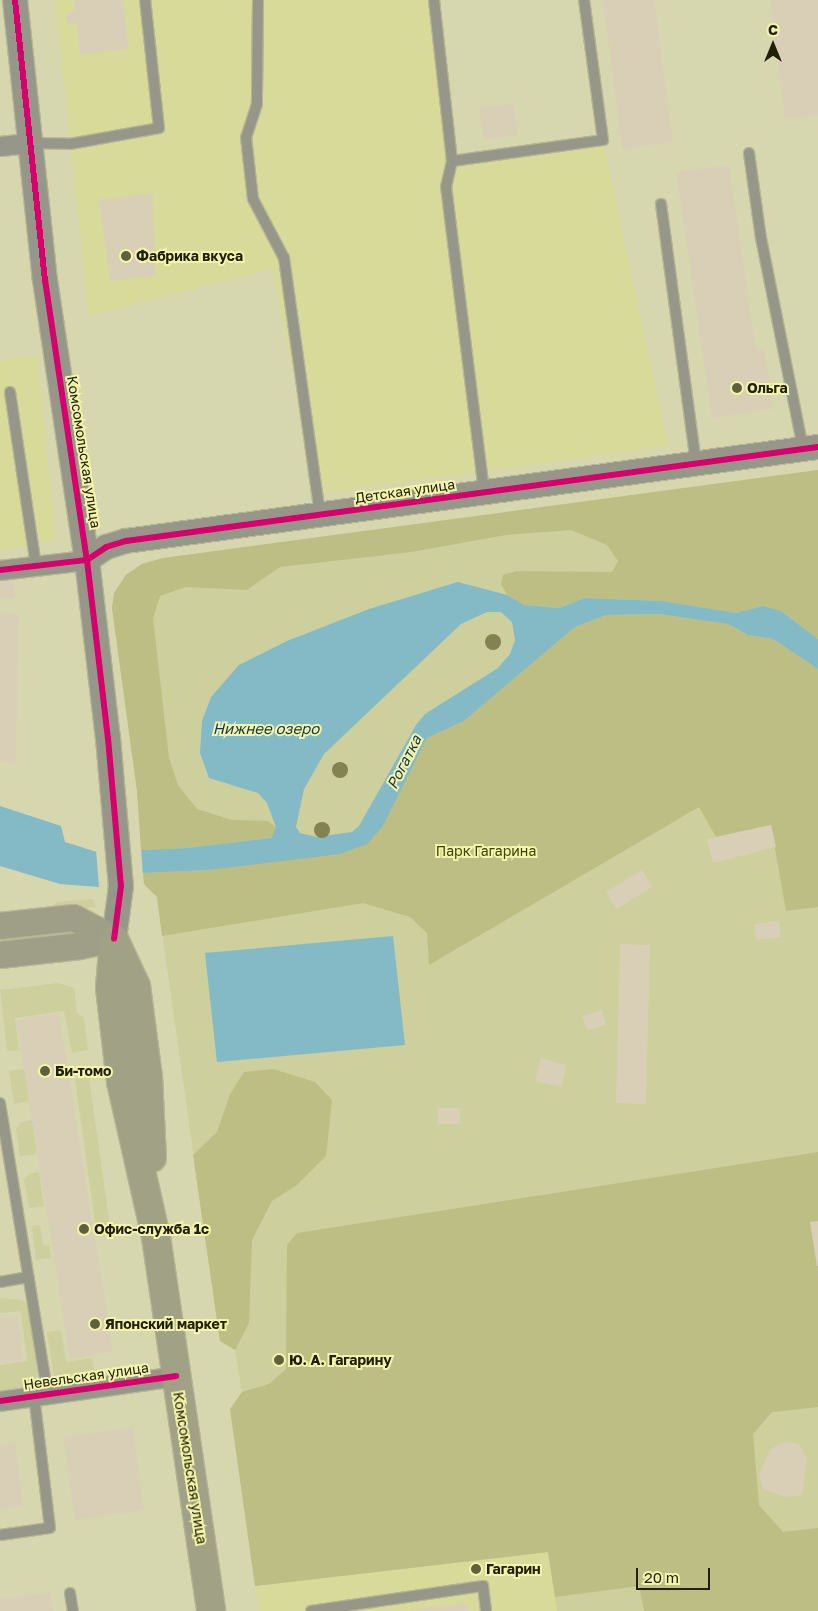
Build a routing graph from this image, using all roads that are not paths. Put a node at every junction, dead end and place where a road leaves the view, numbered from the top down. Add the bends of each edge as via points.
1 (15, 0) edge
2 (145, 0) edge
3 (258, 0) edge
4 (434, 0) edge
5 (584, 0) edge
6 (31, 143) junction
7 (0, 146) edge
8 (749, 153) dead end
9 (452, 160) junction
10 (660, 204) dead end
11 (10, 392) dead end
12 (810, 448) edge
13 (696, 464) junction
14 (484, 493) junction
15 (320, 515) junction
16 (87, 560) junction
17 (36, 566) junction
18 (0, 570) edge
19 (0, 926) edge
20 (114, 939) junction
21 (0, 955) edge
22 (0, 1103) edge
23 (29, 1277) junction
24 (0, 1282) edge
25 (176, 1376) junction
26 (41, 1395) junction
27 (0, 1401) edge
28 (0, 1535) edge
29 (70, 1593) dead end
30 (73, 1611) edge
31 (211, 1611) edge
32 (311, 1611) edge
33 (486, 1611) edge

1 - 6 street, Комсомольская улица
2 - 6 lane via 159,128 70,144
3 - 15 lane via 256,104 246,137 253,199 284,258
4 - 9 lane
5 - 9 lane via 602,140
6 - 7 street
6 - 16 street, Комсомольская улица via 45,280
8 - 12 lane via 761,238
9 - 14 lane via 446,186
10 - 13 lane
11 - 17 lane
12 - 13 street, Детская улица
13 - 14 street, Детская улица
14 - 15 street, Детская улица
15 - 16 street, Детская улица via 126,540 106,547
16 - 17 street, Детская улица
16 - 20 street, Комсомольская улица via 121,886
17 - 18 street, Детская улица
19 - 20 main road via 74,918
20 - 21 main road
20 - 25 main road, Комсомольская улица via 110,988 121,1082 156,1237
22 - 23 lane
23 - 24 lane
23 - 26 lane
25 - 26 street, Невельская улица
25 - 31 main road, Комсомольская улица
26 - 27 street, Невельская улица
26 - 28 lane via 50,1528
29 - 30 lane
32 - 33 lane via 483,1586

